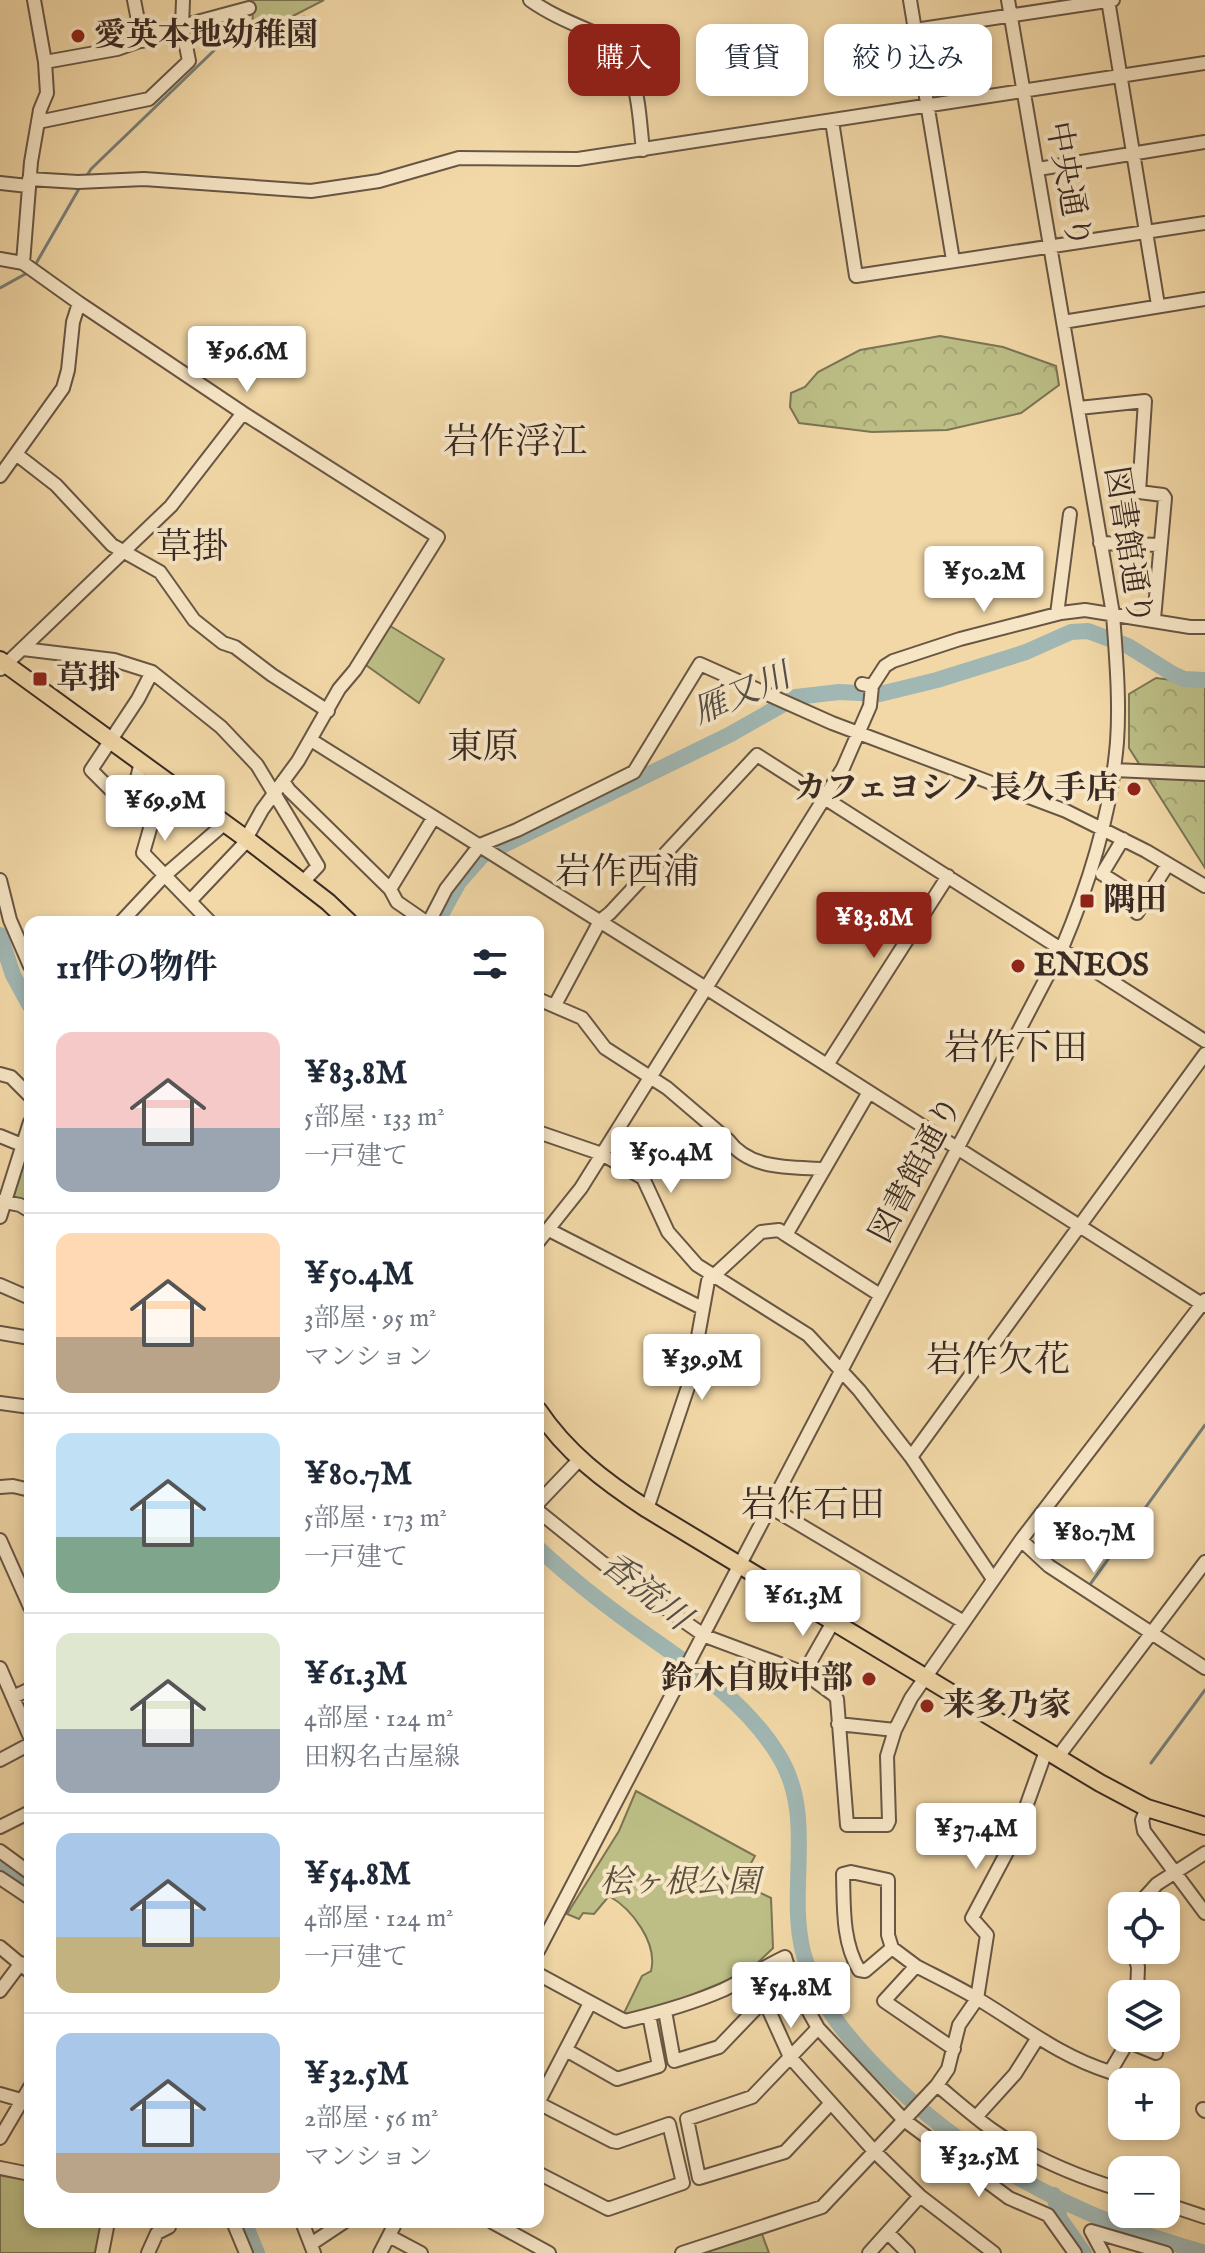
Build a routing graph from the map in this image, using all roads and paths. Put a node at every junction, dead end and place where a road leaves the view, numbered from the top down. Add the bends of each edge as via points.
1 (34, 0) edge
2 (134, 0) edge
3 (183, 0) edge
4 (530, 0) edge
5 (910, 0) edge
6 (1008, 0) edge
7 (1109, 0) edge
8 (249, 8) dead end
9 (1011, 15) junction
10 (914, 24) edge
11 (953, 24) edge
12 (182, 26) junction
13 (142, 41) junction
14 (45, 62) junction
15 (1205, 63) edge
16 (1121, 77) junction
17 (1025, 93) junction
18 (926, 96) edge
19 (928, 107) junction
20 (832, 121) junction
21 (38, 122) junction
22 (1205, 142) edge
23 (643, 150) junction
24 (1133, 152) junction
25 (1038, 169) junction
26 (29, 182) junction
27 (0, 183) edge
28 (1205, 223) edge
29 (1146, 232) junction
30 (1051, 245) junction
31 (0, 259) edge
32 (953, 260) junction
33 (25, 264) junction
34 (1205, 299) edge
35 (79, 303) junction
36 (1158, 305) junction
37 (1063, 322) junction
38 (1073, 378) joint
39 (1079, 408) junction
40 (243, 413) junction
41 (16, 454) junction
42 (0, 476) edge
43 (1070, 514) dead end
44 (1100, 543) junction
45 (1160, 545) junction
46 (122, 552) junction
47 (1057, 614) junction
48 (1113, 614) junction
49 (1154, 619) junction
50 (1205, 627) edge
51 (23, 649) junction
52 (2, 665) edge
53 (152, 672) junction
54 (328, 711) junction
55 (859, 734) junction
56 (110, 740) junction
57 (311, 740) junction
58 (141, 762) junction
59 (1114, 770) junction
60 (1205, 774) edge
61 (164, 780) junction
62 (283, 781) junction
63 (274, 793) junction
64 (825, 798) junction
65 (434, 817) junction
66 (224, 824) junction
67 (1103, 829) junction
68 (245, 838) junction
69 (1123, 839) junction
70 (480, 845) junction
71 (1168, 864) junction
72 (164, 876) junction
73 (948, 876) junction
74 (0, 880) edge
75 (303, 882) junction
76 (1205, 886) edge
77 (390, 889) junction
78 (190, 901) junction
79 (1145, 901) junction
80 (1137, 913) dead end
81 (127, 916) edge
82 (204, 916) edge
83 (342, 916) edge
84 (422, 916) edge
85 (434, 916) edge
86 (600, 921) junction
87 (1062, 948) junction
88 (24, 952) edge
89 (706, 988) junction
90 (544, 1001) edge
91 (555, 1005) junction
92 (1205, 1041) edge
93 (1205, 1054) edge
94 (827, 1065) junction
95 (0, 1074) edge
96 (651, 1078) junction
97 (24, 1090) edge
98 (869, 1092) junction
99 (544, 1134) edge
100 (0, 1136) edge
101 (24, 1139) edge
102 (22, 1145) junction
103 (958, 1150) junction
104 (602, 1154) junction
105 (824, 1169) junction
106 (2, 1201) edge
107 (24, 1209) edge
108 (0, 1217) edge
109 (1080, 1226) junction
110 (549, 1230) junction
111 (544, 1235) edge
112 (786, 1235) junction
113 (713, 1276) junction
114 (0, 1285) edge
115 (24, 1295) edge
116 (880, 1295) junction
117 (1204, 1303) edge
118 (702, 1308) junction
119 (0, 1333) edge
120 (24, 1337) edge
121 (841, 1372) junction
122 (0, 1403) edge
123 (24, 1406) edge
124 (544, 1417) edge
125 (911, 1457) junction
126 (579, 1460) junction
127 (0, 1487) edge
128 (24, 1489) edge
129 (544, 1497) edge
130 (770, 1507) junction
131 (647, 1509) junction
132 (544, 1516) edge
133 (0, 1540) edge
134 (1021, 1540) junction
135 (4, 1562) edge
136 (1205, 1562) edge
137 (740, 1567) junction
138 (993, 1579) junction
139 (24, 1597) edge
140 (962, 1621) junction
141 (833, 1622) junction
142 (1150, 1632) junction
143 (705, 1636) junction
144 (0, 1668) edge
145 (1205, 1668) edge
146 (804, 1673) junction
147 (925, 1679) junction
148 (24, 1692) edge
149 (13, 1697) junction
150 (24, 1723) edge
151 (838, 1724) junction
152 (895, 1730) junction
153 (24, 1747) edge
154 (1052, 1754) junction
155 (0, 1760) edge
156 (1147, 1808) junction
157 (24, 1815) edge
158 (1205, 1826) edge
159 (0, 1827) edge
160 (0, 1851) edge
161 (1205, 1853) edge
162 (24, 1869) edge
163 (1173, 1872) junction
164 (0, 1878) edge
165 (1150, 1892) edge
166 (24, 1894) edge
167 (1205, 1913) edge
168 (544, 1940) edge
169 (0, 1947) edge
170 (892, 1948) junction
171 (24, 1965) edge
172 (916, 1966) junction
173 (24, 1969) edge
174 (752, 1973) junction
175 (544, 1977) edge
176 (0, 1991) edge
177 (977, 1999) junction
178 (764, 2000) junction
179 (590, 2003) junction
180 (665, 2011) junction
181 (649, 2015) junction
182 (818, 2028) junction
183 (1037, 2039) junction
184 (954, 2049) junction
185 (566, 2050) junction
186 (1122, 2052) edge
187 (790, 2057) junction
188 (934, 2088) junction
189 (544, 2092) edge
190 (0, 2094) edge
191 (24, 2100) edge
192 (831, 2103) junction
193 (24, 2104) edge
194 (544, 2106) edge
195 (976, 2117) junction
196 (906, 2118) junction
197 (0, 2138) edge
198 (874, 2151) junction
199 (0, 2168) edge
200 (24, 2173) edge
201 (544, 2176) edge
202 (1108, 2185) edge
203 (920, 2196) junction
204 (1180, 2209) edge
205 (1205, 2217) edge
206 (107, 2228) edge
207 (167, 2228) edge
208 (235, 2228) edge
209 (305, 2228) edge
210 (337, 2228) edge
211 (393, 2228) edge
212 (503, 2228) edge
213 (888, 2233) junction
214 (389, 2236) junction
215 (313, 2248) edge
216 (241, 2251) edge
217 (547, 2252) edge
218 (102, 2253) edge
219 (148, 2253) edge
220 (380, 2253) edge
221 (421, 2253) edge
222 (682, 2253) edge
223 (869, 2253) edge
224 (908, 2253) edge
225 (994, 2253) edge
226 (1075, 2253) edge
227 (1103, 2253) edge
228 (1166, 2253) edge

1 - 14 street
2 - 13 street
3 - 12 street
4 - 23 street via 606,39 624,57 634,85
5 - 10 street
6 - 9 street, 中央通り
7 - 9 street
7 - 16 street
8 - 12 street
9 - 11 street
9 - 17 street, 中央通り
12 - 13 street
12 - 21 street via 189,61 149,99
13 - 14 street
14 - 21 street via 47,93
15 - 16 street
16 - 17 street
16 - 24 street
17 - 19 street
17 - 25 street, 中央通り
18 - 19 street
19 - 20 street
19 - 32 street
20 - 23 street
20 - 32 street via 856,276
21 - 26 street
22 - 24 street
23 - 26 street via 578,159 459,158 379,181 311,191 144,179
24 - 25 street
24 - 29 street
25 - 30 street, 中央通り
26 - 27 street
26 - 33 street
28 - 29 street
29 - 30 street
29 - 36 street
30 - 32 street
30 - 37 street, 中央通り
31 - 33 street
33 - 35 street
34 - 36 street
35 - 40 street
35 - 41 street via 63,388
36 - 37 street
37 - 38 street, 中央通り
38 - 39 street, 図書館通り
39 - 44 street, 図書館通り
39 - 45 street via 1145,401 1139,492 1165,498
40 - 46 street via 171,506
40 - 54 street via 438,537
41 - 42 street
41 - 46 street via 56,485
43 - 47 street
44 - 45 street
44 - 48 street, 図書館通り
45 - 49 street
46 - 51 street
46 - 54 street via 160,572 183,608 215,636
47 - 48 street
47 - 55 street via 893,661 869,689
48 - 49 street
48 - 59 street, 図書館通り
49 - 50 street
51 - 52 street
51 - 53 street via 114,660
52 - 56 main road
53 - 56 street
53 - 63 street via 221,727 257,765
54 - 57 street
55 - 64 street
55 - 67 street via 1043,801
55 - 70 street via 700,664 634,772
56 - 58 main road
56 - 58 street via 91,770 126,805
57 - 62 street
57 - 65 street
58 - 61 main road
59 - 60 street
59 - 67 street, 図書館通り
61 - 66 main road
61 - 72 street via 143,853
62 - 63 street
62 - 77 street
63 - 68 street
63 - 75 street via 318,866
64 - 73 street
64 - 86 street via 757,755
64 - 89 street
65 - 70 street
65 - 77 street
66 - 68 main road
66 - 72 street
67 - 69 street
67 - 87 street, 図書館通り
68 - 75 main road
68 - 78 street
69 - 71 street
69 - 79 street via 1102,874
70 - 85 street via 459,869
70 - 86 street
71 - 76 street
71 - 79 street
72 - 78 street
72 - 81 street
73 - 87 street
73 - 94 street
74 - 88 street
75 - 83 main road
77 - 84 street via 397,902
78 - 82 street
79 - 80 street
86 - 89 street
86 - 91 street
87 - 92 street
87 - 103 street, 図書館通り
89 - 94 street
89 - 96 street
90 - 91 street
91 - 96 street via 582,1018 605,1048
93 - 109 street
94 - 98 street
95 - 97 street
96 - 104 street
96 - 105 street via 736,1150 768,1166
98 - 103 street
98 - 105 street
99 - 104 street
100 - 102 street
101 - 102 street
102 - 106 street
103 - 109 street
103 - 116 street, 図書館通り
104 - 110 street
104 - 113 street via 643,1178 675,1243
105 - 112 street
106 - 107 street
106 - 108 street
109 - 117 street
109 - 125 street
110 - 111 street
110 - 118 street
112 - 113 street via 779,1230 761,1232
112 - 116 street
113 - 118 street
113 - 121 street via 799,1327
114 - 115 street
116 - 121 street, 図書館通り
117 - 134 street
118 - 131 street via 690,1381
119 - 120 street
121 - 125 street
121 - 130 street, 図書館通り
122 - 123 street
124 - 126 main road
125 - 138 street
126 - 129 street
126 - 131 main road
127 - 128 street
130 - 137 street, 図書館通り
130 - 140 street
131 - 137 main road
132 - 143 street
133 - 135 street
134 - 138 street
134 - 142 street via 1049,1566
135 - 139 street
136 - 142 street
137 - 141 main road
137 - 143 street, 図書館通り
138 - 140 street
140 - 147 street
141 - 146 street
141 - 147 main road
142 - 145 street
142 - 154 street
143 - 146 street
143 - 168 street, 図書館通り
144 - 149 street
146 - 151 street via 837,1699
147 - 152 street
147 - 154 main road
148 - 149 street
149 - 150 street
151 - 152 street
151 - 152 street via 850,1827 889,1823 887,1756
153 - 155 street
154 - 156 main road
154 - 177 street via 972,1918 987,1935
156 - 158 main road
156 - 163 street via 1143,1828
157 - 159 street
160 - 162 street
161 - 163 street
163 - 165 street
163 - 167 street
164 - 166 street
169 - 171 street
170 - 170 street via 888,1880 843,1874 845,1930 859,1970 865,1971
170 - 172 street
172 - 177 street
172 - 184 street via 884,2001
173 - 176 street
174 - 178 street
174 - 180 street
174 - 182 street via 785,1957
175 - 179 street
177 - 183 street
177 - 184 street via 959,2025
178 - 180 street via 719,2047 674,2061
178 - 187 street
179 - 181 street via 625,2021
179 - 185 street
180 - 181 street
181 - 185 street via 659,2066 617,2079
182 - 187 street
182 - 196 street
183 - 186 street via 1110,2072
183 - 195 street via 1015,2074
184 - 188 street
185 - 189 street
187 - 192 street
187 - 192 street via 752,2097 687,2119 699,2178 785,2152
188 - 195 street
188 - 196 street
190 - 191 street
192 - 198 street
193 - 197 street
194 - 201 street via 612,2141 669,2124 683,2183 608,2209
195 - 202 street via 1066,2171
196 - 198 street
196 - 226 street via 1009,2198 1048,2215
198 - 203 street
198 - 222 street via 822,2207
199 - 200 street
203 - 213 street
203 - 225 street
204 - 205 street
206 - 218 street
207 - 219 street via 157,2233
208 - 216 street
209 - 215 street
210 - 215 street
211 - 214 street
212 - 217 street
213 - 223 street
213 - 224 street
214 - 220 street
214 - 221 street
227 - 228 street via 1091,2231

